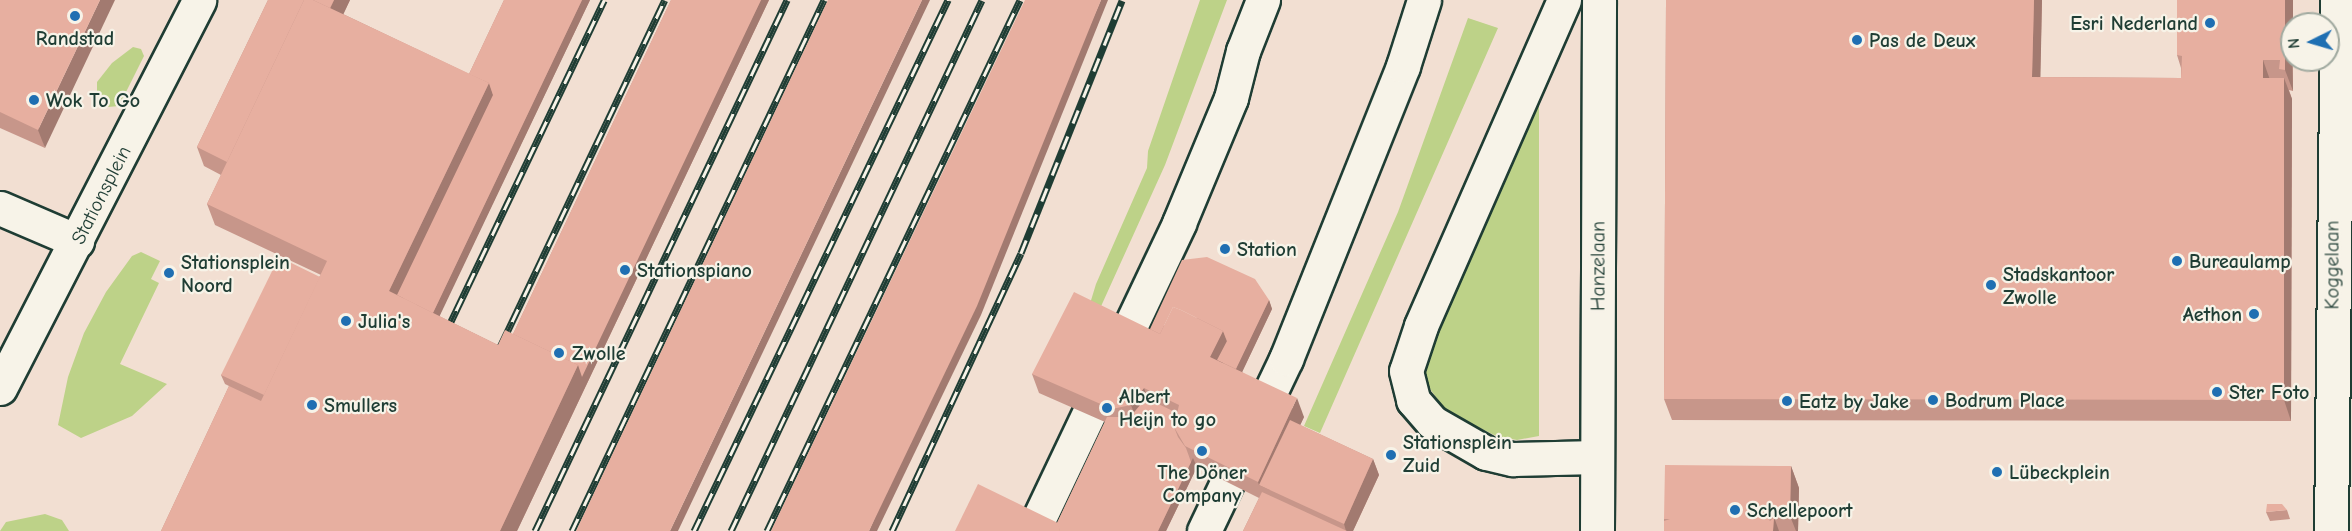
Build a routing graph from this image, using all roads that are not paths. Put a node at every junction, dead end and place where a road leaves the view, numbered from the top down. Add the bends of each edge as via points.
1 (199, 0) edge
2 (1263, 0) edge
3 (1424, 0) edge
4 (1564, 0) edge
5 (1599, 0) edge
6 (2337, 0) edge
7 (0, 208) edge
8 (78, 241) junction
9 (0, 388) edge
10 (1597, 457) junction
11 (1033, 531) edge
12 (1204, 531) edge
13 (1597, 531) edge
14 (2331, 531) edge

1 - 8 street, Stationsplein
2 - 11 street via 1243,51 1231,99 1179,223
3 - 12 street via 1403,66 1286,359
4 - 10 street via 1421,326 1406,371 1413,400 1432,422 1486,453 1513,459
5 - 10 street, Hanzelaan
6 - 14 street, Koggelaan
7 - 8 street
8 - 9 street, Stationsplein
10 - 13 street, Hanzelaan

